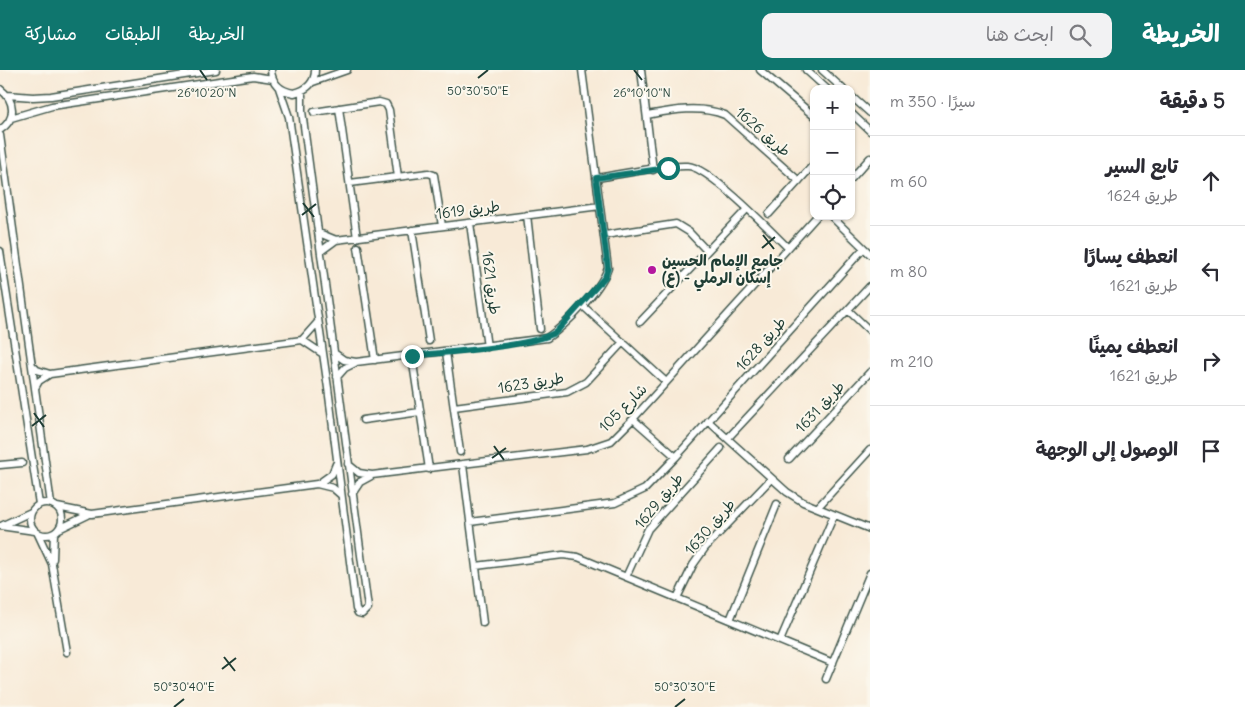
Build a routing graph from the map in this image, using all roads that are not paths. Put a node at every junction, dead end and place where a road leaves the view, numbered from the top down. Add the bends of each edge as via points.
1 (216, 70) edge
2 (271, 70) edge
3 (315, 70) edge
4 (347, 70) edge
5 (582, 70) edge
6 (641, 70) edge
7 (760, 70) edge
8 (806, 70) edge
9 (822, 70) edge
10 (272, 79) junction
11 (312, 82) junction
12 (823, 85) edge
13 (839, 85) edge
14 (279, 88) junction
15 (0, 89) edge
16 (302, 91) junction
17 (7, 95) junction
18 (855, 100) edge
19 (339, 108) junction
20 (314, 112) dead end
21 (810, 113) edge
22 (870, 113) edge
23 (647, 115) junction
24 (855, 117) edge
25 (12, 118) junction
26 (0, 130) edge
27 (870, 131) edge
28 (0, 135) edge
29 (870, 158) edge
30 (810, 169) edge
31 (653, 170) junction
32 (854, 175) edge
33 (398, 177) junction
34 (596, 178) junction
35 (799, 181) junction
36 (350, 183) junction
37 (600, 206) junction
38 (747, 210) junction
39 (769, 214) dead end
40 (527, 215) junction
41 (813, 220) edge
42 (835, 220) edge
43 (470, 223) junction
44 (442, 226) junction
45 (412, 230) junction
46 (319, 233) junction
47 (605, 235) junction
48 (357, 238) junction
49 (336, 240) junction
50 (358, 247) dead end
51 (788, 248) junction
52 (864, 248) junction
53 (0, 251) edge
54 (321, 251) junction
55 (707, 251) junction
56 (870, 254) edge
57 (870, 286) edge
58 (582, 305) junction
59 (848, 310) junction
60 (318, 322) junction
61 (640, 322) dead end
62 (540, 329) dead end
63 (870, 331) edge
64 (302, 340) junction
65 (428, 341) dead end
66 (623, 342) junction
67 (487, 347) junction
68 (446, 352) junction
69 (334, 353) junction
70 (323, 354) junction
71 (412, 356) junction
72 (375, 360) junction
73 (356, 362) junction
74 (32, 365) junction
75 (870, 372) edge
76 (50, 374) junction
77 (337, 377) junction
78 (665, 382) junction
79 (35, 388) junction
80 (454, 406) junction
81 (420, 412) junction
82 (633, 419) junction
83 (363, 420) dead end
84 (708, 421) junction
85 (728, 438) junction
86 (721, 448) dead end
87 (870, 450) edge
88 (460, 452) dead end
89 (676, 457) junction
90 (789, 459) dead end
91 (22, 463) dead end
92 (336, 463) junction
93 (348, 464) junction
94 (463, 464) junction
95 (0, 465) edge
96 (429, 469) junction
97 (372, 475) junction
98 (771, 479) junction
99 (317, 484) junction
100 (352, 494) junction
101 (341, 495) junction
102 (39, 504) junction
103 (777, 504) dead end
104 (54, 506) junction
105 (818, 507) junction
106 (31, 512) junction
107 (92, 514) junction
108 (834, 514) junction
109 (470, 522) junction
110 (1, 526) edge
111 (870, 529) edge
112 (36, 532) junction
113 (56, 532) junction
114 (476, 566) junction
115 (870, 573) edge
116 (54, 575) junction
117 (626, 577) junction
118 (677, 598) junction
119 (730, 620) junction
120 (483, 623) dead end
121 (780, 641) junction
122 (67, 652) dead end
123 (833, 663) junction
124 (826, 679) dead end

1 - 17 street via 51,96
2 - 10 street
3 - 11 street
4 - 11 street
5 - 34 street
6 - 23 street
7 - 21 street
8 - 12 street
9 - 13 street
10 - 14 street
10 - 25 street via 243,77 52,106
11 - 16 street
14 - 16 street via 294,93
14 - 60 street via 289,117
15 - 17 street
16 - 46 street
17 - 25 street via 12,102
18 - 22 street
19 - 20 street
19 - 33 street via 379,102 386,104
19 - 36 street
23 - 31 street
23 - 35 street, طريق 1626 via 714,110 725,115
24 - 27 street
25 - 26 street
28 - 74 street
29 - 32 street
30 - 35 street
31 - 34 street
31 - 38 street via 697,168 721,184
33 - 36 street
33 - 44 street via 434,175
34 - 37 street
35 - 39 street
36 - 48 street
37 - 40 street, طريق 1619
37 - 47 street
38 - 51 street
38 - 55 street
40 - 43 street, طريق 1619
40 - 62 street
41 - 51 street, شارع 105
42 - 52 street
43 - 44 street, طريق 1619
43 - 67 street, طريق 1621
44 - 45 street, طريق 1619
45 - 48 street, طريق 1619
45 - 65 street
46 - 49 street, طريق 1619
46 - 54 street
47 - 55 street via 676,224 689,232
47 - 58 street via 608,268 605,277
48 - 49 street, طريق 1619
49 - 54 street
50 - 72 street
51 - 78 street, شارع 105
52 - 56 street
52 - 84 street, طريق 1628
53 - 102 street
54 - 69 street
55 - 61 street
57 - 59 street
58 - 66 street
58 - 67 street via 547,338
59 - 63 street
59 - 85 street
60 - 64 street
60 - 70 street
64 - 70 street
64 - 76 street
66 - 78 street
66 - 80 street, طريق 1623 via 586,382 567,392
67 - 68 street
68 - 71 street
68 - 80 street
69 - 73 street via 344,360
69 - 77 street
70 - 92 street
71 - 72 street
71 - 81 street
72 - 73 street
73 - 77 street
74 - 76 street
74 - 79 street
75 - 90 street, طريق 1631
76 - 79 street
77 - 93 street
78 - 82 street, شارع 105
79 - 104 street
80 - 88 street
81 - 83 street
81 - 96 street
82 - 89 street
82 - 94 street, شارع 105 via 610,441 599,446
84 - 85 street
84 - 89 street, طريق 1628
85 - 98 street
86 - 117 street, طريق 1629 via 648,529
87 - 105 street
89 - 109 street, طريق 1628 via 645,488 615,503
91 - 95 street
92 - 99 street via 332,474
92 - 101 street
93 - 97 street, شارع 105 via 359,473
93 - 100 street
94 - 96 street, شارع 105
94 - 109 street
96 - 97 street, شارع 105
97 - 100 street via 360,482
98 - 105 street via 787,492
98 - 118 street, طريق 1630 via 705,548
99 - 101 street via 333,488
99 - 107 street
100 - 101 street via 368,608 362,614 356,609
102 - 104 street
102 - 106 street
103 - 119 street
104 - 107 street
104 - 113 street via 62,519
105 - 108 street
106 - 110 street
106 - 112 street via 30,524
107 - 113 street
108 - 111 street
108 - 121 street
109 - 114 street
110 - 112 street
112 - 113 street via 46,536
112 - 116 street via 49,554
113 - 116 street
114 - 117 street via 563,555 578,557
114 - 120 street
115 - 123 street
116 - 122 street
117 - 118 street
118 - 119 street
119 - 121 street
121 - 123 street
123 - 124 street

